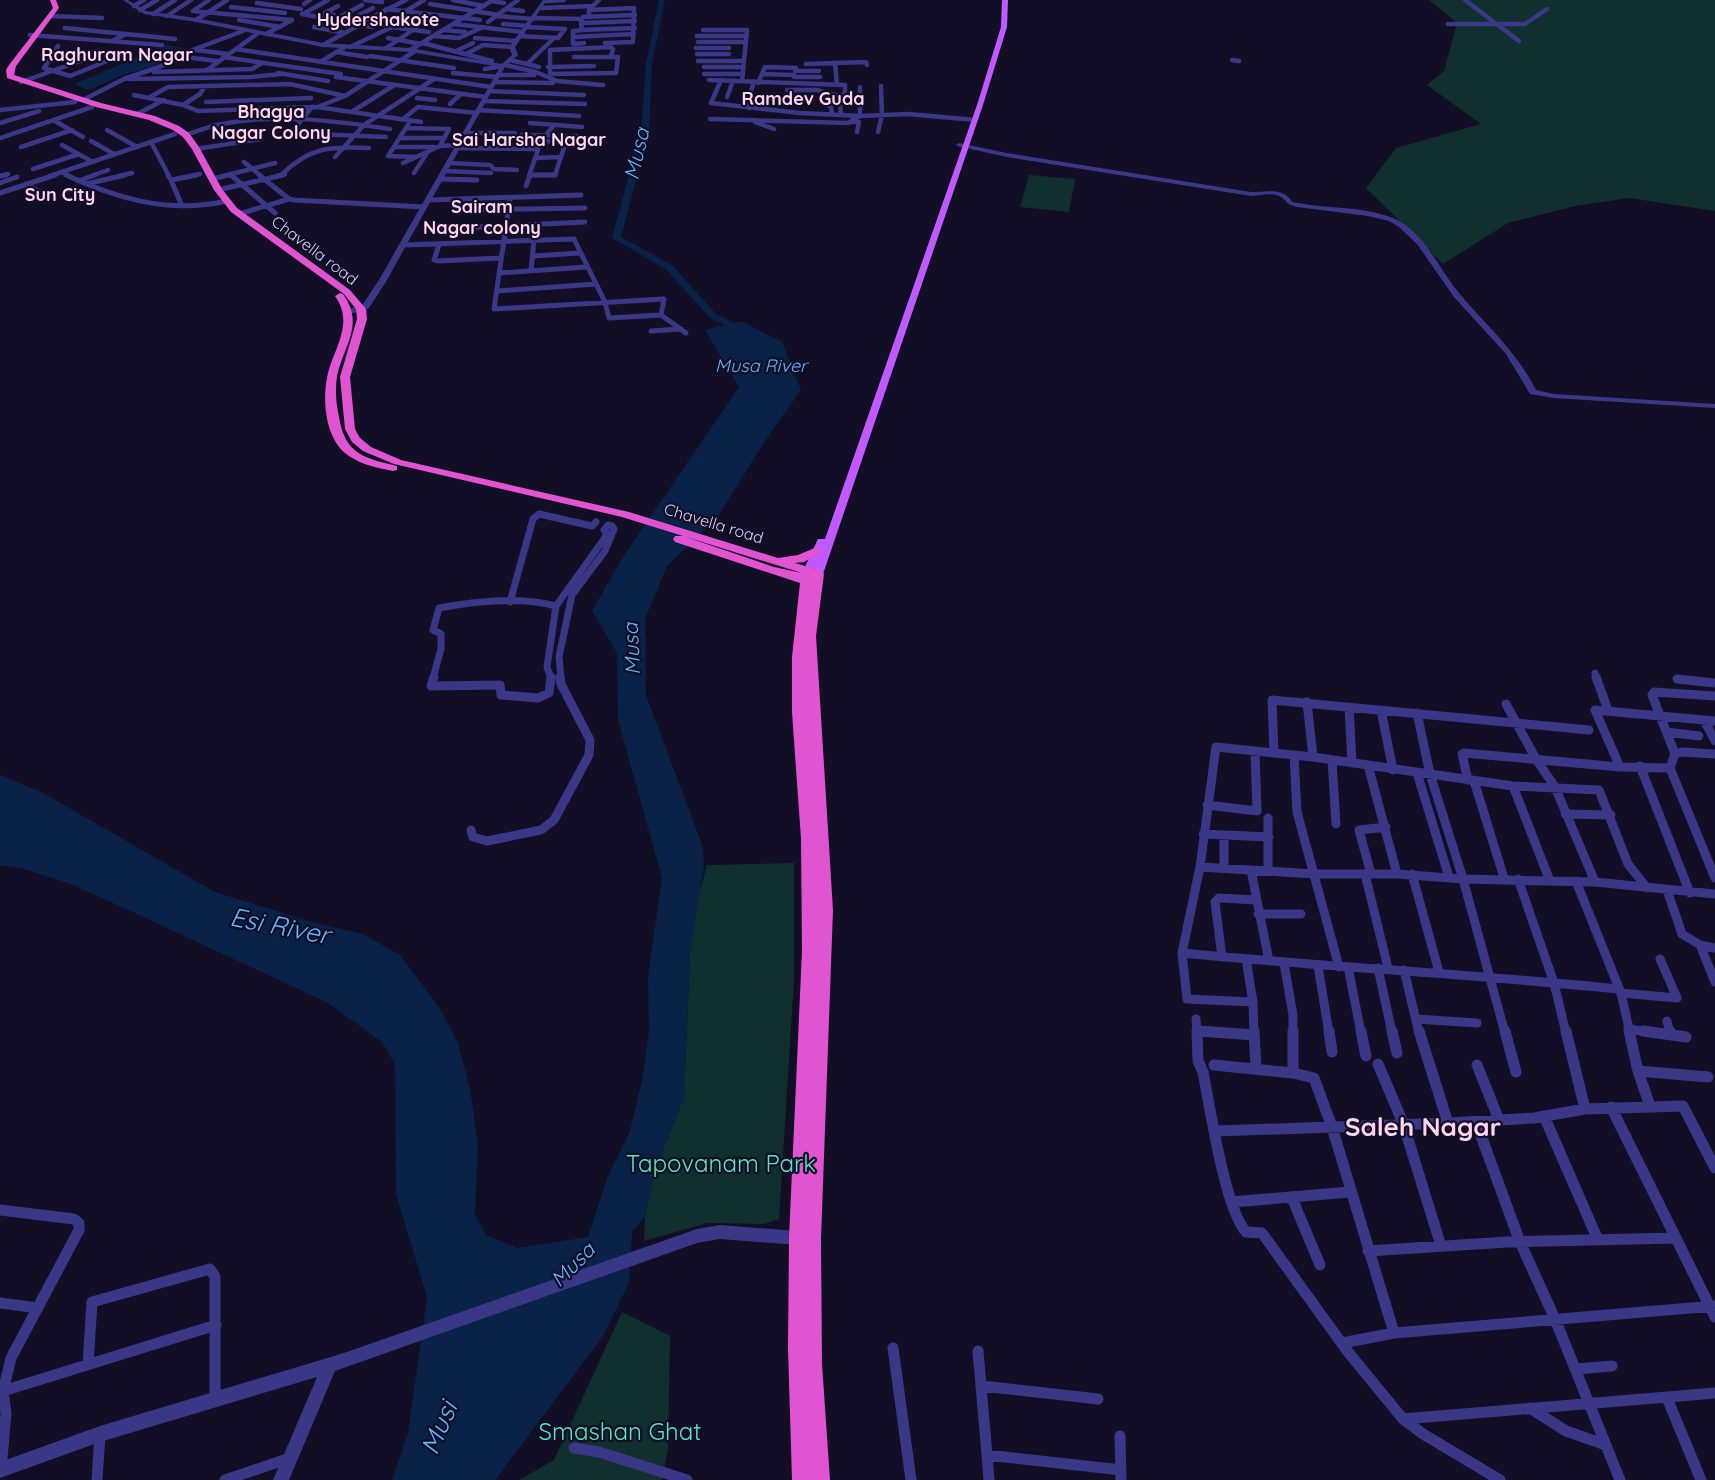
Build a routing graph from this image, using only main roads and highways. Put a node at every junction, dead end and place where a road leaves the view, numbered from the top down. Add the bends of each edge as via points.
1 (45, 0) edge
2 (53, 0) edge
3 (999, 0) edge
4 (1005, 0) edge
5 (33, 34) junction
6 (79, 101) junction
7 (972, 120) junction
8 (961, 148) junction
9 (223, 203) junction
10 (603, 523) junction
11 (817, 551) junction
12 (734, 552) junction
13 (774, 565) junction
14 (808, 576) junction
15 (801, 635) junction
16 (802, 1480) edge
17 (820, 1480) edge

1 - 5 highway, Chavella road via 50,10
2 - 5 highway, Chavella road via 57,5 51,16
3 - 7 main road via 999,27
4 - 7 main road via 1005,27
5 - 6 highway, Chavella road via 10,76
5 - 6 highway, Chavella road via 5,66 2,77 13,84
6 - 9 highway, Chavella road via 165,126 188,150 200,174
6 - 9 highway, Chavella road via 167,123 186,135
7 - 8 main road
8 - 11 main road
8 - 14 main road
9 - 10 highway, Chavella road via 335,282 361,309 362,319 345,377 350,429 361,445 398,462
9 - 10 highway, Chavella road via 246,227 329,285 348,304 348,333 332,380 335,434 349,452 369,462
10 - 12 highway, Chavella road
10 - 12 highway, Chavella road via 625,520
11 - 13 highway
11 - 14 main road
12 - 13 highway, Chavella road
13 - 14 highway, Chavella road
13 - 15 highway via 794,588 801,611
14 - 15 highway
14 - 17 highway via 825,949 812,1239 812,1364
15 - 16 highway via 799,703 810,951 798,1238

